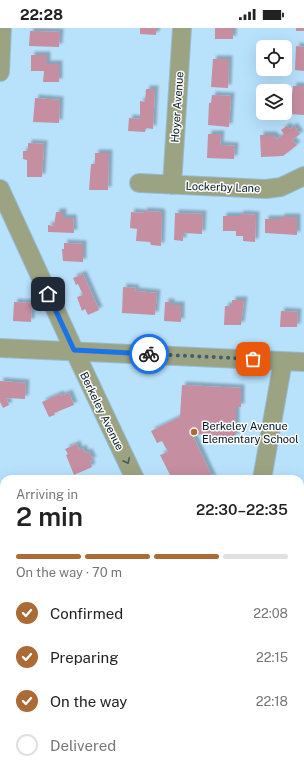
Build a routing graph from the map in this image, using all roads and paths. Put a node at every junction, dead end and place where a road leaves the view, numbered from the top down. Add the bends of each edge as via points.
1 (2, 28) edge
2 (182, 28) edge
3 (0, 72) edge
4 (304, 176) edge
5 (139, 183) dead end
6 (172, 185) junction
7 (0, 189) edge
8 (0, 348) edge
9 (74, 350) junction
10 (282, 361) junction
11 (304, 362) edge
12 (133, 475) edge
13 (263, 475) edge

1 - 3 street
2 - 6 street, Hoyer Avenue
4 - 6 street, Lockerby Lane via 282,186 266,189
5 - 6 street, Lockerby Lane
7 - 9 street, Berkeley Avenue
8 - 9 street
9 - 10 street
9 -> 12 street, Berkeley Avenue
10 - 11 street
10 - 13 street

